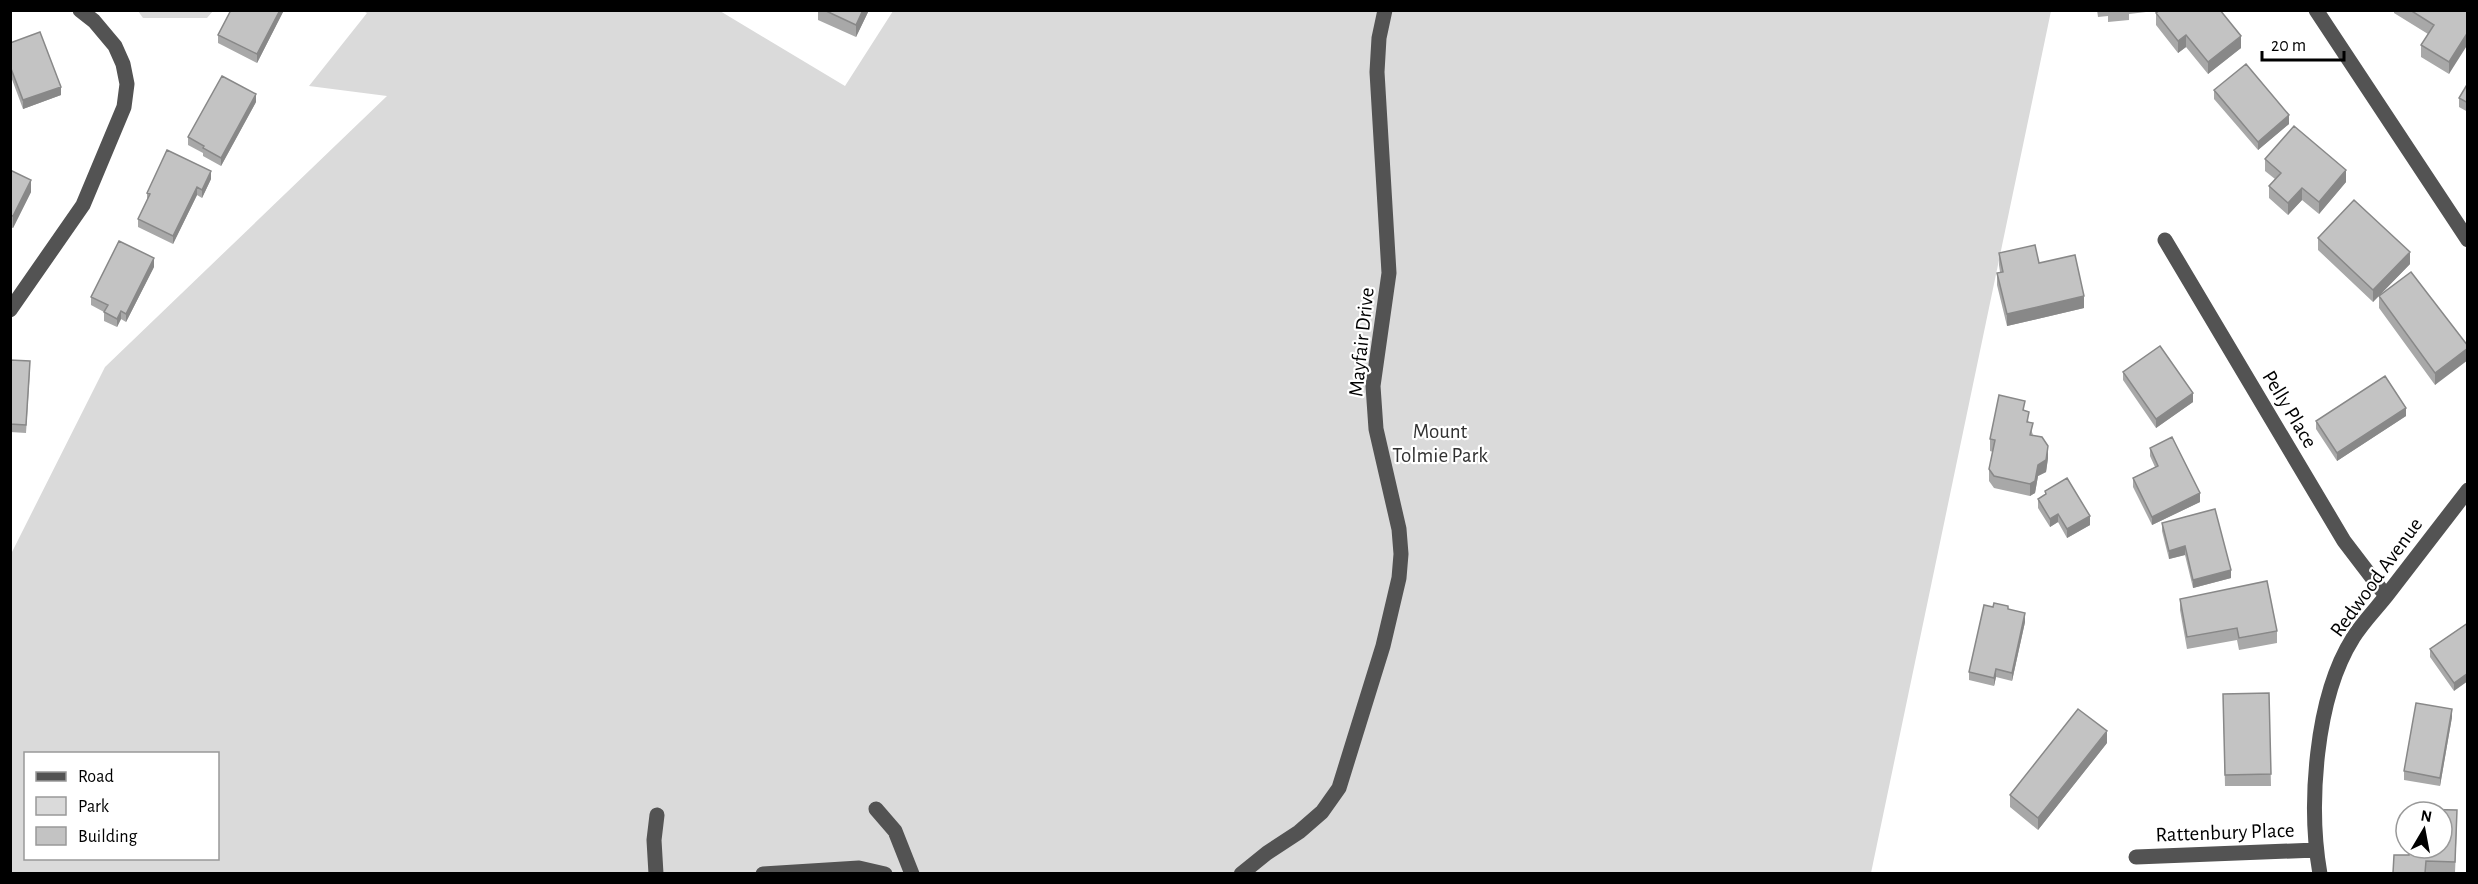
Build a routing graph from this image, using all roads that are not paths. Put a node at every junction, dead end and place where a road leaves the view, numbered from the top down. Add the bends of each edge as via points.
1 (80, 10) edge
2 (1385, 10) edge
3 (2316, 10) edge
4 (2165, 240) dead end
5 (2468, 240) edge
6 (10, 310) edge
7 (2468, 490) edge
8 (2386, 596) junction
9 (876, 809) dead end
10 (657, 815) dead end
11 (2316, 850) junction
12 (2136, 857) dead end
13 (656, 873) edge
14 (763, 873) edge
15 (885, 873) edge
16 (912, 873) edge
17 (1241, 873) edge
18 (2320, 873) edge

1 - 6 street via 115,46 127,84 124,107 83,205
2 - 17 street, Mayfair Drive via 1377,72 1389,273 1373,386 1376,429 1398,529 1399,578 1383,646 1339,788 1322,812
3 - 5 street
4 - 8 street, Pelly Place via 2344,541
7 - 8 street, Redwood Avenue
8 - 11 street, Redwood Avenue via 2352,638 2334,679 2315,785
9 - 16 street via 895,831
10 - 13 street
11 - 12 street, Rattenbury Place
11 - 18 street, Redwood Avenue
14 - 15 street via 859,868

